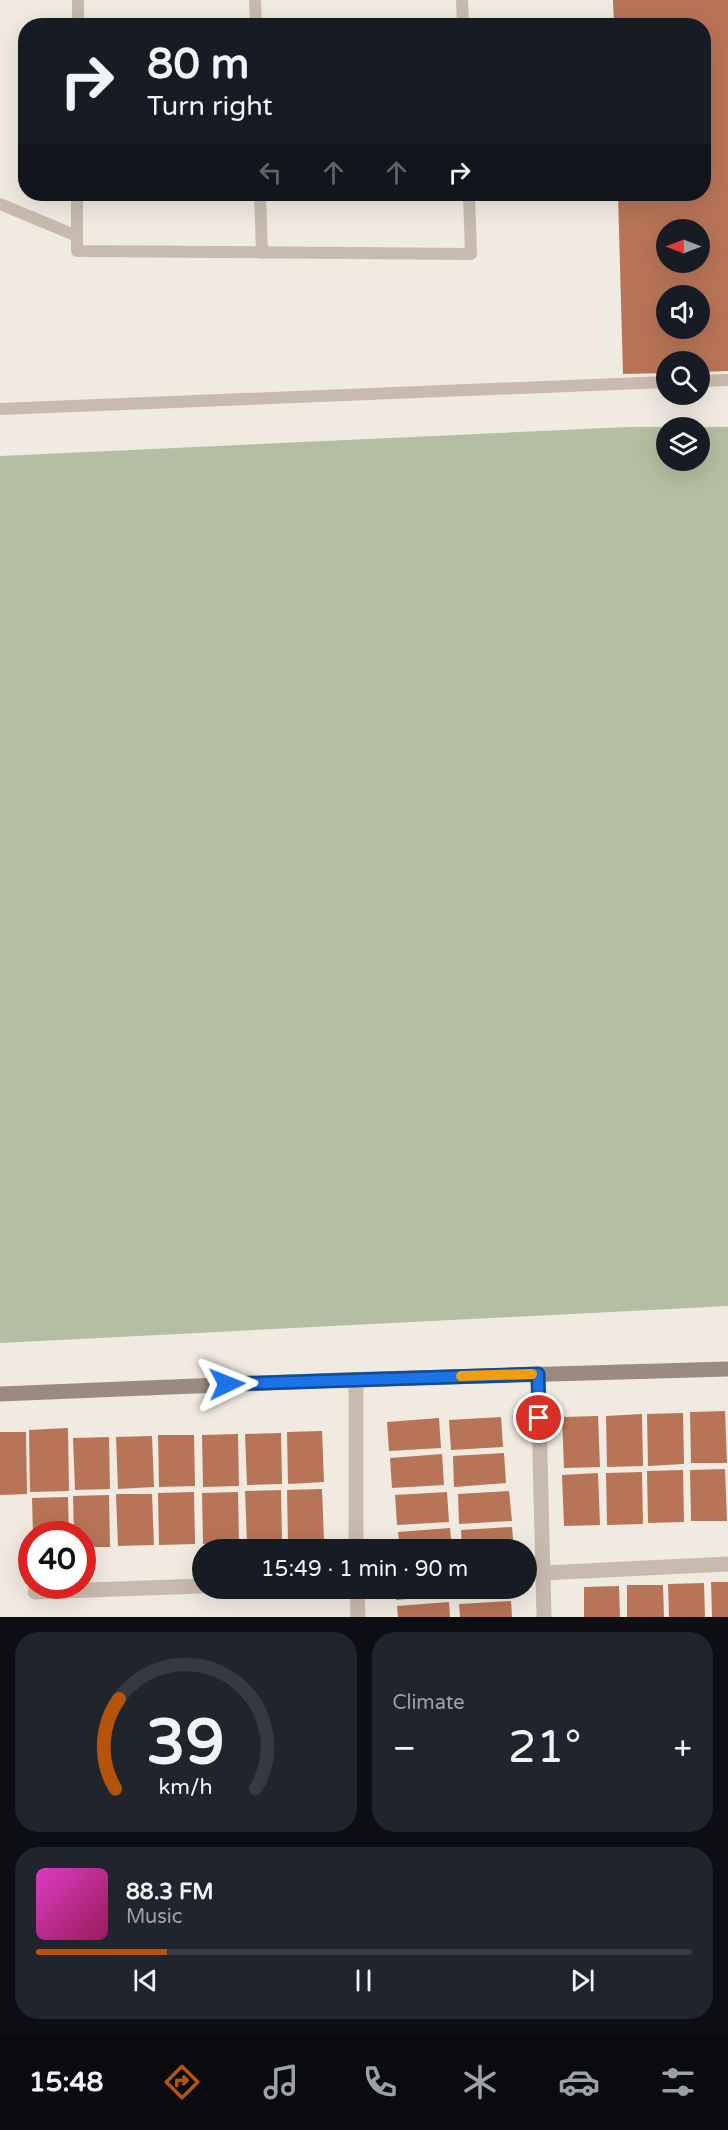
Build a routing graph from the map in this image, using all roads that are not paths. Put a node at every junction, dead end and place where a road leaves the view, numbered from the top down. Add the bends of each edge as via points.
1 (78, 0) edge
2 (255, 0) edge
3 (462, 0) edge
4 (78, 18) edge
5 (256, 18) edge
6 (463, 18) edge
7 (77, 201) edge
8 (260, 201) edge
9 (469, 201) edge
10 (0, 204) edge
11 (77, 236) junction
12 (262, 253) junction
13 (728, 380) edge
14 (710, 381) edge
15 (656, 382) edge
16 (0, 409) edge
17 (728, 1369) edge
18 (538, 1374) junction
19 (356, 1380) junction
20 (0, 1394) edge
21 (356, 1539) edge
22 (728, 1564) edge
23 (543, 1573) junction
24 (192, 1586) edge
25 (96, 1590) edge
26 (357, 1599) edge
27 (358, 1617) edge
28 (544, 1617) edge

1 - 4 lane
2 - 5 lane
3 - 6 lane
7 - 11 lane
8 - 12 lane
9 - 12 lane via 471,254
10 - 11 lane
11 - 12 lane via 77,251
13 - 14 lane
15 - 16 lane
17 - 18 street
18 - 19 street
18 - 23 street
19 - 20 street
19 - 21 street
22 - 23 street
23 - 28 street
24 - 25 street
26 - 27 street

